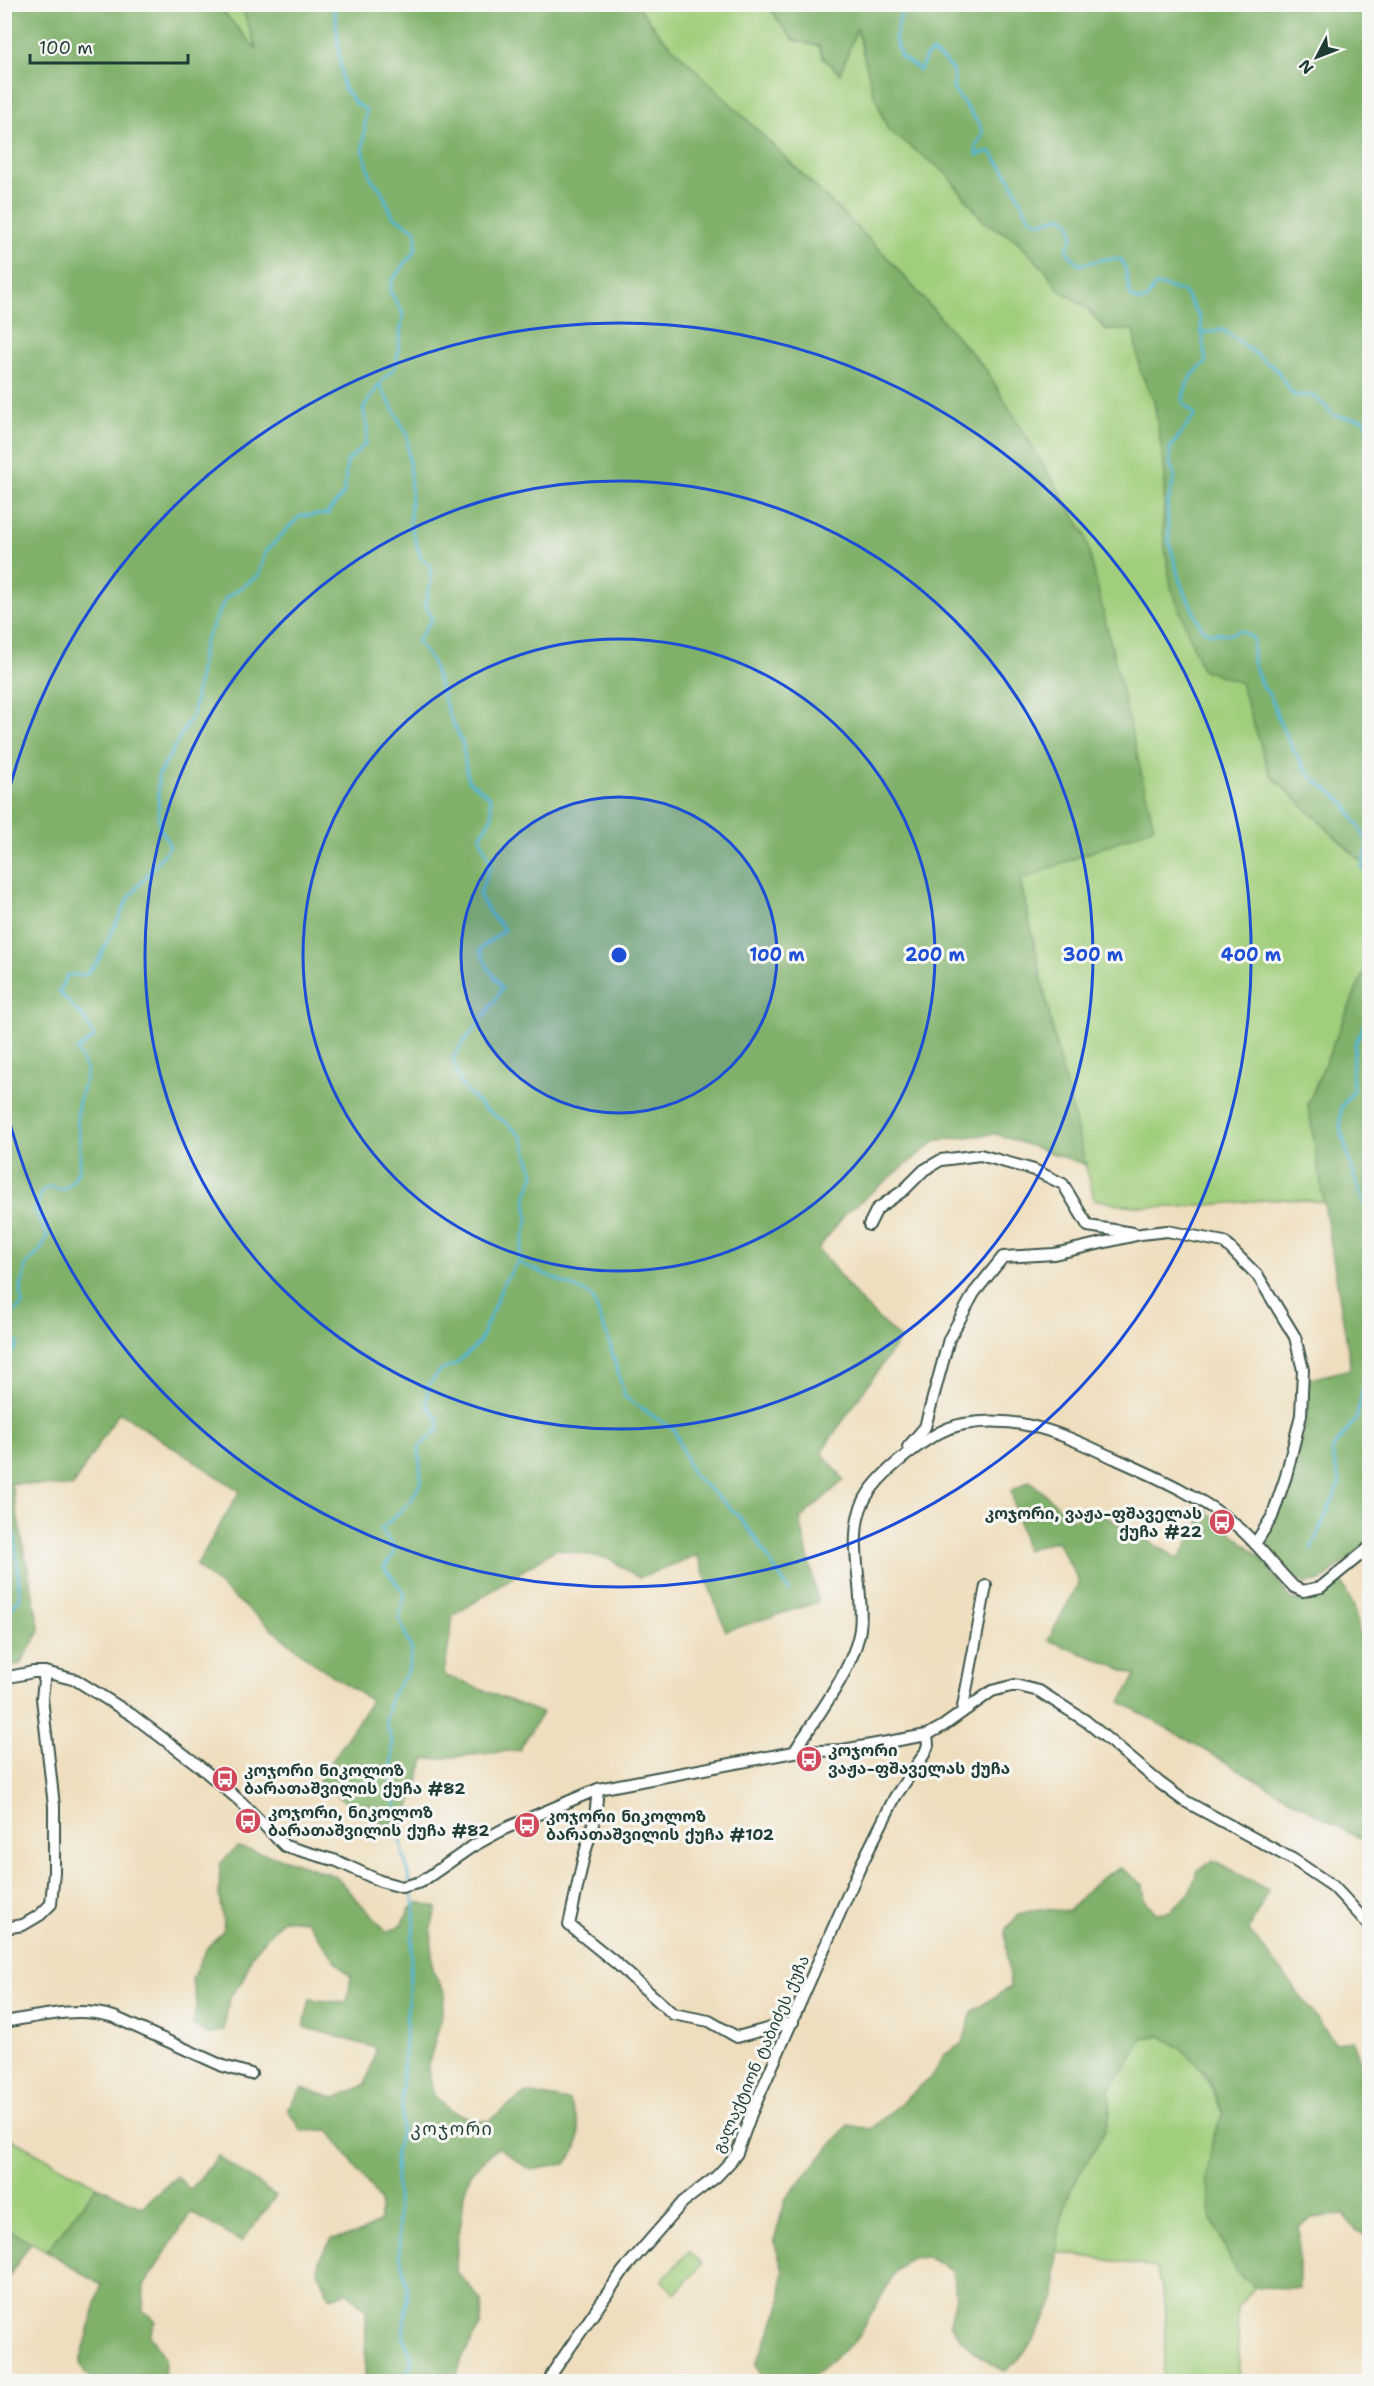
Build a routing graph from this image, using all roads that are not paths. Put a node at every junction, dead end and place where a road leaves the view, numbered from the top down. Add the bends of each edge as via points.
1 (869, 1225) dead end
2 (1141, 1234) junction
3 (892, 1466) junction
4 (1255, 1544) junction
5 (1370, 1547) edge
6 (986, 1586) dead end
7 (45, 1672) junction
8 (4, 1678) edge
9 (962, 1712) junction
10 (927, 1735) junction
11 (794, 1752) junction
12 (598, 1789) junction
13 (1368, 1920) edge
14 (4, 1928) edge
15 (4, 2022) edge
16 (793, 2022) junction
17 (251, 2074) dead end
18 (549, 2382) edge

1 - 2 street via 877,1209 924,1170 941,1160 980,1155 1034,1170 1063,1184 1088,1226
2 - 3 street via 1054,1254 1003,1257 974,1293 949,1340 926,1427
2 - 4 street via 1167,1231 1224,1242 1258,1276 1295,1337 1303,1370 1301,1415 1272,1517
3 - 4 street via 940,1431 964,1424 1007,1421 1030,1425 1088,1446 1173,1486 1210,1507
3 - 11 street via 863,1503 860,1515 860,1630 849,1666
4 - 5 street via 1294,1587 1303,1591 1321,1587
6 - 9 street
7 - 8 street
7 - 12 street via 76,1680 132,1716 198,1765 285,1846 338,1861 402,1887 421,1882 498,1832
7 - 14 street via 42,1698 54,1806 51,1905 22,1925
9 - 10 street
9 - 13 street via 992,1691 1015,1685 1039,1691 1086,1721 1184,1800 1294,1860 1334,1887
10 - 11 street via 843,1750
10 - 16 street, გალაქტიონ ტაბიძეს ქუჩა via 925,1753 895,1797 861,1865
11 - 12 street
12 - 16 street via 569,1925 673,2014 709,2021 737,2037
15 - 17 street via 51,2014 99,2012 223,2066
16 - 18 street, გალაქტიონ ტაბიძეს ქუჩა via 737,2153 716,2178 682,2202 623,2271

